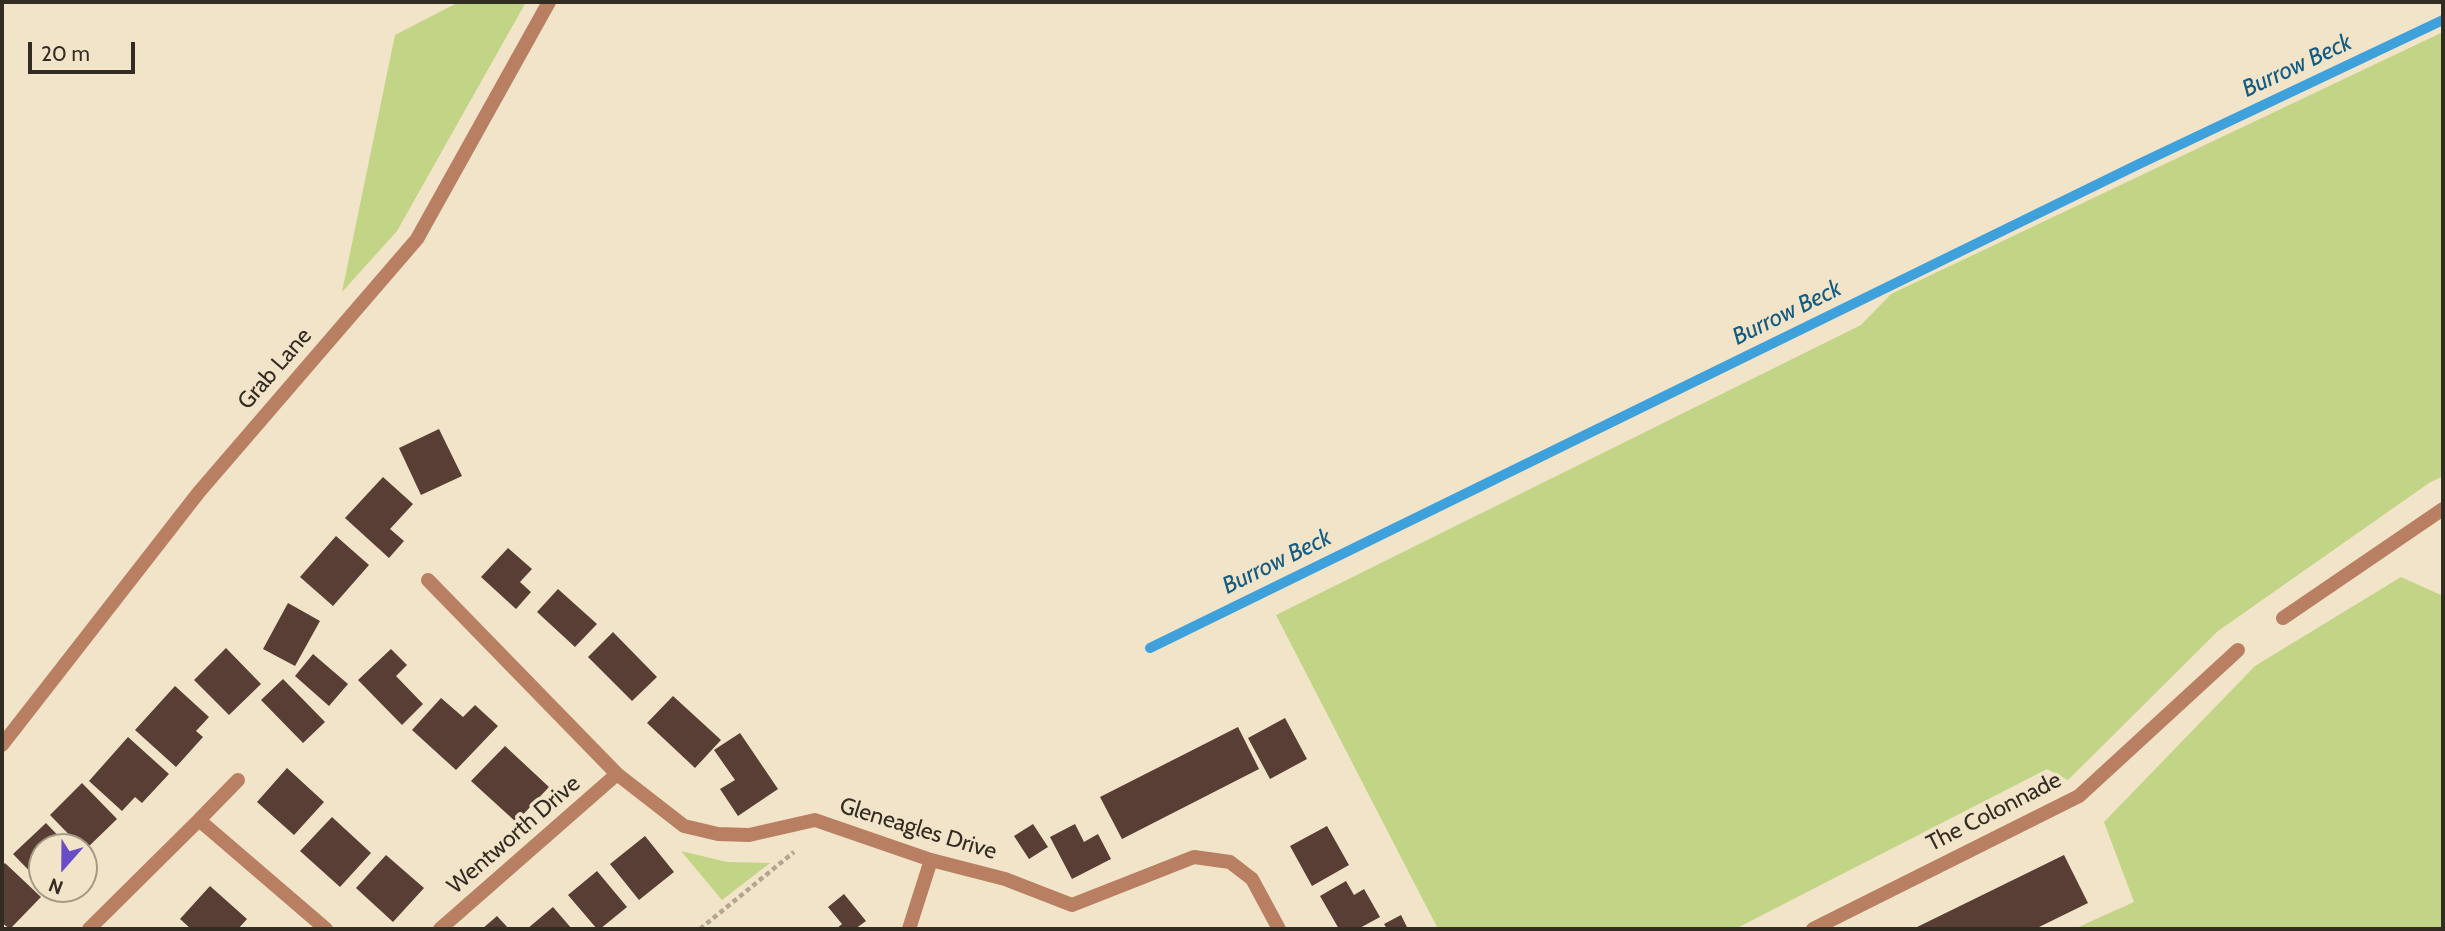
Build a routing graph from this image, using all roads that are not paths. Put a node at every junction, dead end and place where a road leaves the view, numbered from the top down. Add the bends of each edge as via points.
1 (549, 2) edge
2 (2443, 509) edge
3 (428, 580) dead end
4 (2283, 618) dead end
5 (2238, 650) dead end
6 (2, 744) edge
7 (618, 774) junction
8 (238, 780) dead end
9 (200, 820) junction
10 (931, 860) junction
11 (89, 929) edge
12 (326, 929) edge
13 (440, 929) edge
14 (909, 929) edge
15 (1279, 929) edge
16 (1813, 929) edge

1 - 6 street, Grab Lane via 416,239 199,492
2 - 4 street
3 - 7 street, Gleneagles Drive
5 - 16 street, The Colonnade via 2079,796
7 - 10 street, Gleneagles Drive via 684,826 749,835 815,820
7 - 13 street, Wentworth Drive
8 - 9 street
9 - 11 street
9 - 12 street
10 - 14 street
10 - 15 street, Gleneagles Drive via 1005,879 1072,905 1194,857 1230,862 1252,879

